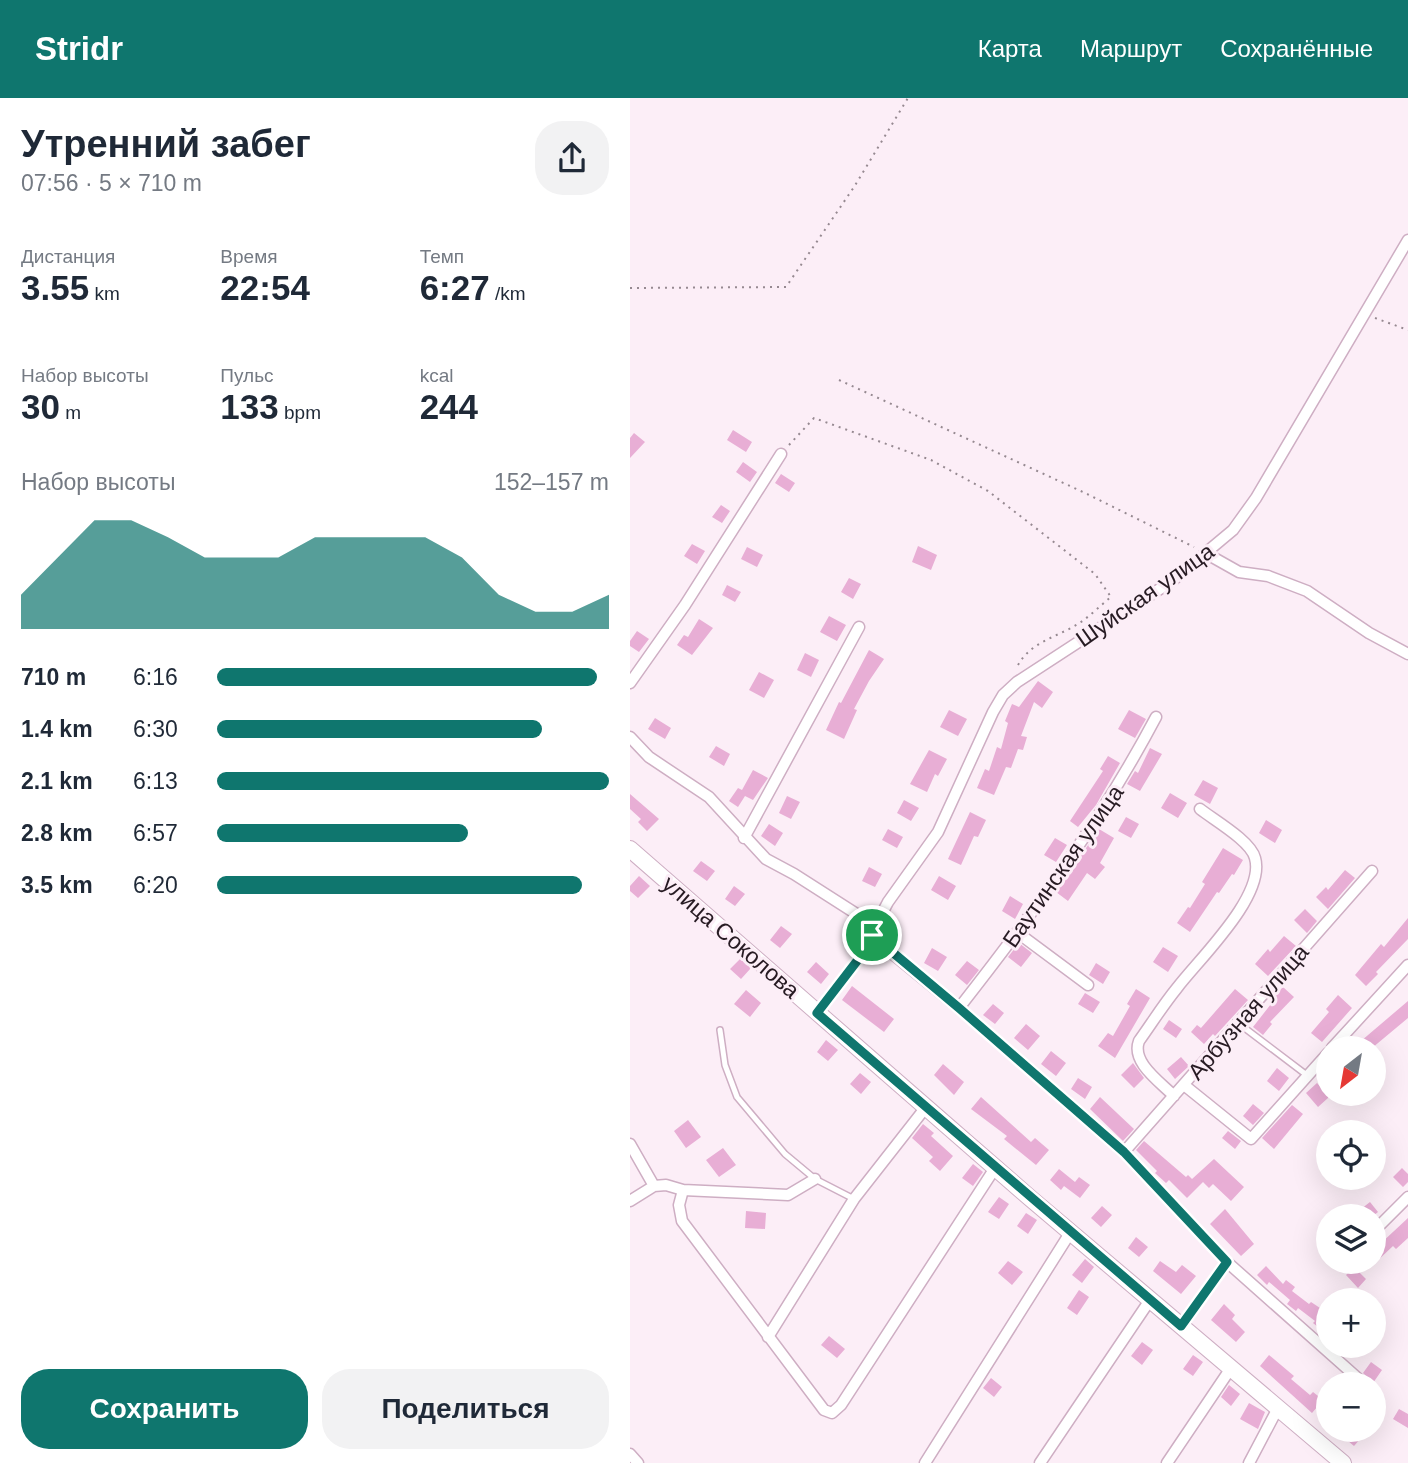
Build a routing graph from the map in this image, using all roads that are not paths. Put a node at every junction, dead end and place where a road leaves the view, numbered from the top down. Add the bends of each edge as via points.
1 (1408, 240) edge
2 (782, 454) road end
3 (1207, 554) junction
4 (859, 627) dead end
5 (1408, 654) edge
6 (630, 682) edge
7 (1156, 717) dead end
8 (630, 737) edge
9 (1200, 809) dead end
10 (744, 838) junction
11 (630, 849) edge
12 (1371, 871) dead end
13 (1018, 933) junction
14 (872, 935) junction
15 (1408, 965) edge
16 (1087, 985) dead end
17 (959, 1008) junction
18 (817, 1013) junction
19 (1238, 1023) junction
20 (720, 1030) dead end
21 (1343, 1036) edge
22 (1316, 1066) edge
23 (1307, 1076) junction
24 (1184, 1085) junction
25 (1174, 1096) junction
26 (926, 1107) junction
27 (630, 1144) edge
28 (1124, 1152) junction
29 (995, 1168) junction
30 (815, 1179) junction
31 (654, 1186) junction
32 (684, 1190) junction
33 (1408, 1197) edge
34 (854, 1199) junction
35 (630, 1201) edge
36 (1386, 1219) edge
37 (1070, 1233) junction
38 (1227, 1262) junction
39 (1150, 1300) junction
40 (1181, 1326) junction
41 (768, 1337) junction
42 (1231, 1368) junction
43 (1351, 1372) edge
44 (1278, 1408) junction
45 (630, 1454) edge
46 (638, 1463) edge
47 (925, 1463) edge
48 (1040, 1463) edge
49 (1167, 1463) edge
50 (1249, 1463) edge
51 (1343, 1463) edge

1 - 3 street, Шуйская улица via 1256,498 1233,530
2 - 6 street
3 - 5 street via 1239,572 1268,576 1307,591
3 - 14 street, Шуйская улица via 1003,695 938,832 888,902
4 - 10 street
7 - 13 street, Баутинская улица via 1094,825
8 - 10 street via 655,761 709,797
9 - 25 street via 1250,847 1256,869 1250,892 1236,915 1139,1041 1139,1060
10 - 14 street via 766,859 855,913
11 - 18 main road, улица Соколова
12 - 19 street, Арбузная улица
13 - 16 street
13 - 17 street, Баутинская улица
14 - 17 street
14 - 18 street, Шуйская улица
15 - 21 street
17 - 28 street
18 - 26 main road, улица Соколова
19 - 23 lane
19 - 24 street, Арбузная улица
20 - 30 lane via 725,1065 737,1097 785,1154
22 - 23 street
23 - 24 street via 1251,1139
24 - 25 street, Арбузная улица
25 - 28 street, Арбузная улица
26 - 29 main road, улица Соколова
26 - 34 street
27 - 31 street
28 - 38 street
29 - 37 main road, улица Соколова
29 - 41 street via 832,1413 824,1410
30 - 32 street via 788,1195
30 - 34 lane
31 - 32 street
31 - 35 street
32 - 41 street via 682,1221
33 - 36 street
34 - 41 street
37 - 39 main road, улица Соколова
37 - 47 street
38 - 40 street
38 - 43 street
39 - 40 main road, улица Соколова
39 - 48 street
40 - 42 main road, улица Соколова
42 - 44 main road, улица Соколова
42 - 49 street
44 - 50 street
44 - 51 main road, улица Соколова
45 - 46 street

